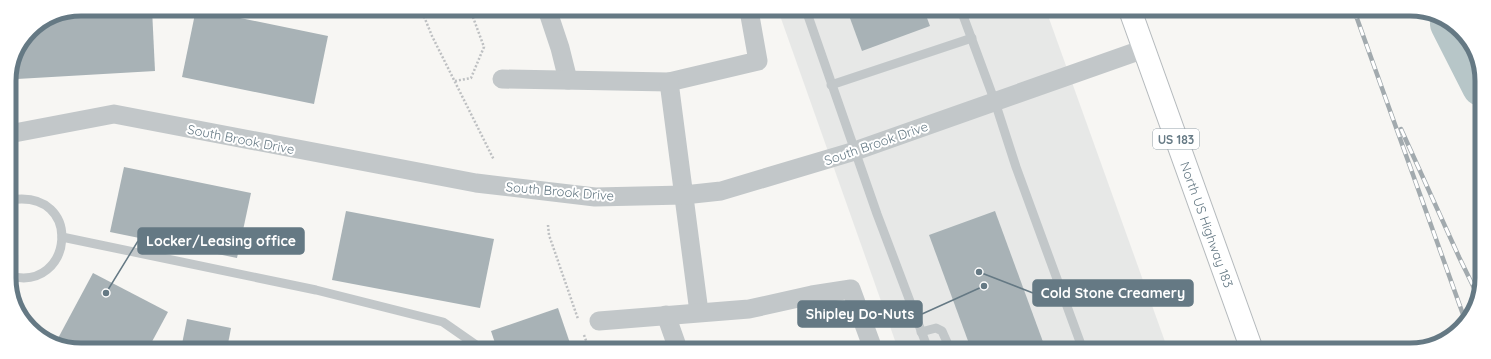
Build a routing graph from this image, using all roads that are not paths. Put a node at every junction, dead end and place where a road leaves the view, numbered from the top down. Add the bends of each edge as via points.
1 (549, 16) edge
2 (750, 16) edge
3 (808, 16) edge
4 (963, 16) edge
5 (1132, 16) edge
6 (972, 38) junction
7 (1144, 50) junction
8 (502, 79) dead end
9 (568, 80) junction
10 (669, 82) junction
11 (831, 85) junction
12 (995, 102) junction
13 (16, 133) edge
14 (855, 152) junction
15 (684, 195) junction
16 (16, 199) edge
17 (62, 237) junction
18 (16, 277) edge
19 (700, 312) junction
20 (666, 315) junction
21 (599, 321) dead end
22 (921, 332) junction
23 (473, 343) edge
24 (676, 343) edge
25 (871, 343) edge
26 (926, 343) edge
27 (947, 343) edge
28 (1080, 343) edge
29 (1249, 343) edge

1 - 9 street
2 - 10 street via 758,61
3 - 11 lane
4 - 6 lane
5 - 7 main road, North US Highway 183 / US 183
6 - 11 lane
6 - 12 lane
7 - 12 street, South Brook Drive
7 - 29 main road, North US Highway 183 / US 183
8 - 9 street
9 - 10 street
10 - 15 street
11 - 14 lane
12 - 14 street, South Brook Drive
12 - 28 lane via 1016,168
13 - 15 street, South Brook Drive via 114,114 476,183 595,197
14 - 15 street, South Brook Drive via 721,191
14 - 22 lane
15 - 19 street
16 - 17 lane via 34,200 45,205 60,225
17 - 18 lane via 61,249 56,260 47,270 24,278
17 - 23 lane via 316,290 443,322
19 - 20 street
19 - 25 street via 749,309 851,289
20 - 21 street
20 - 24 street
22 - 26 lane
22 - 27 lane via 936,328 942,331

